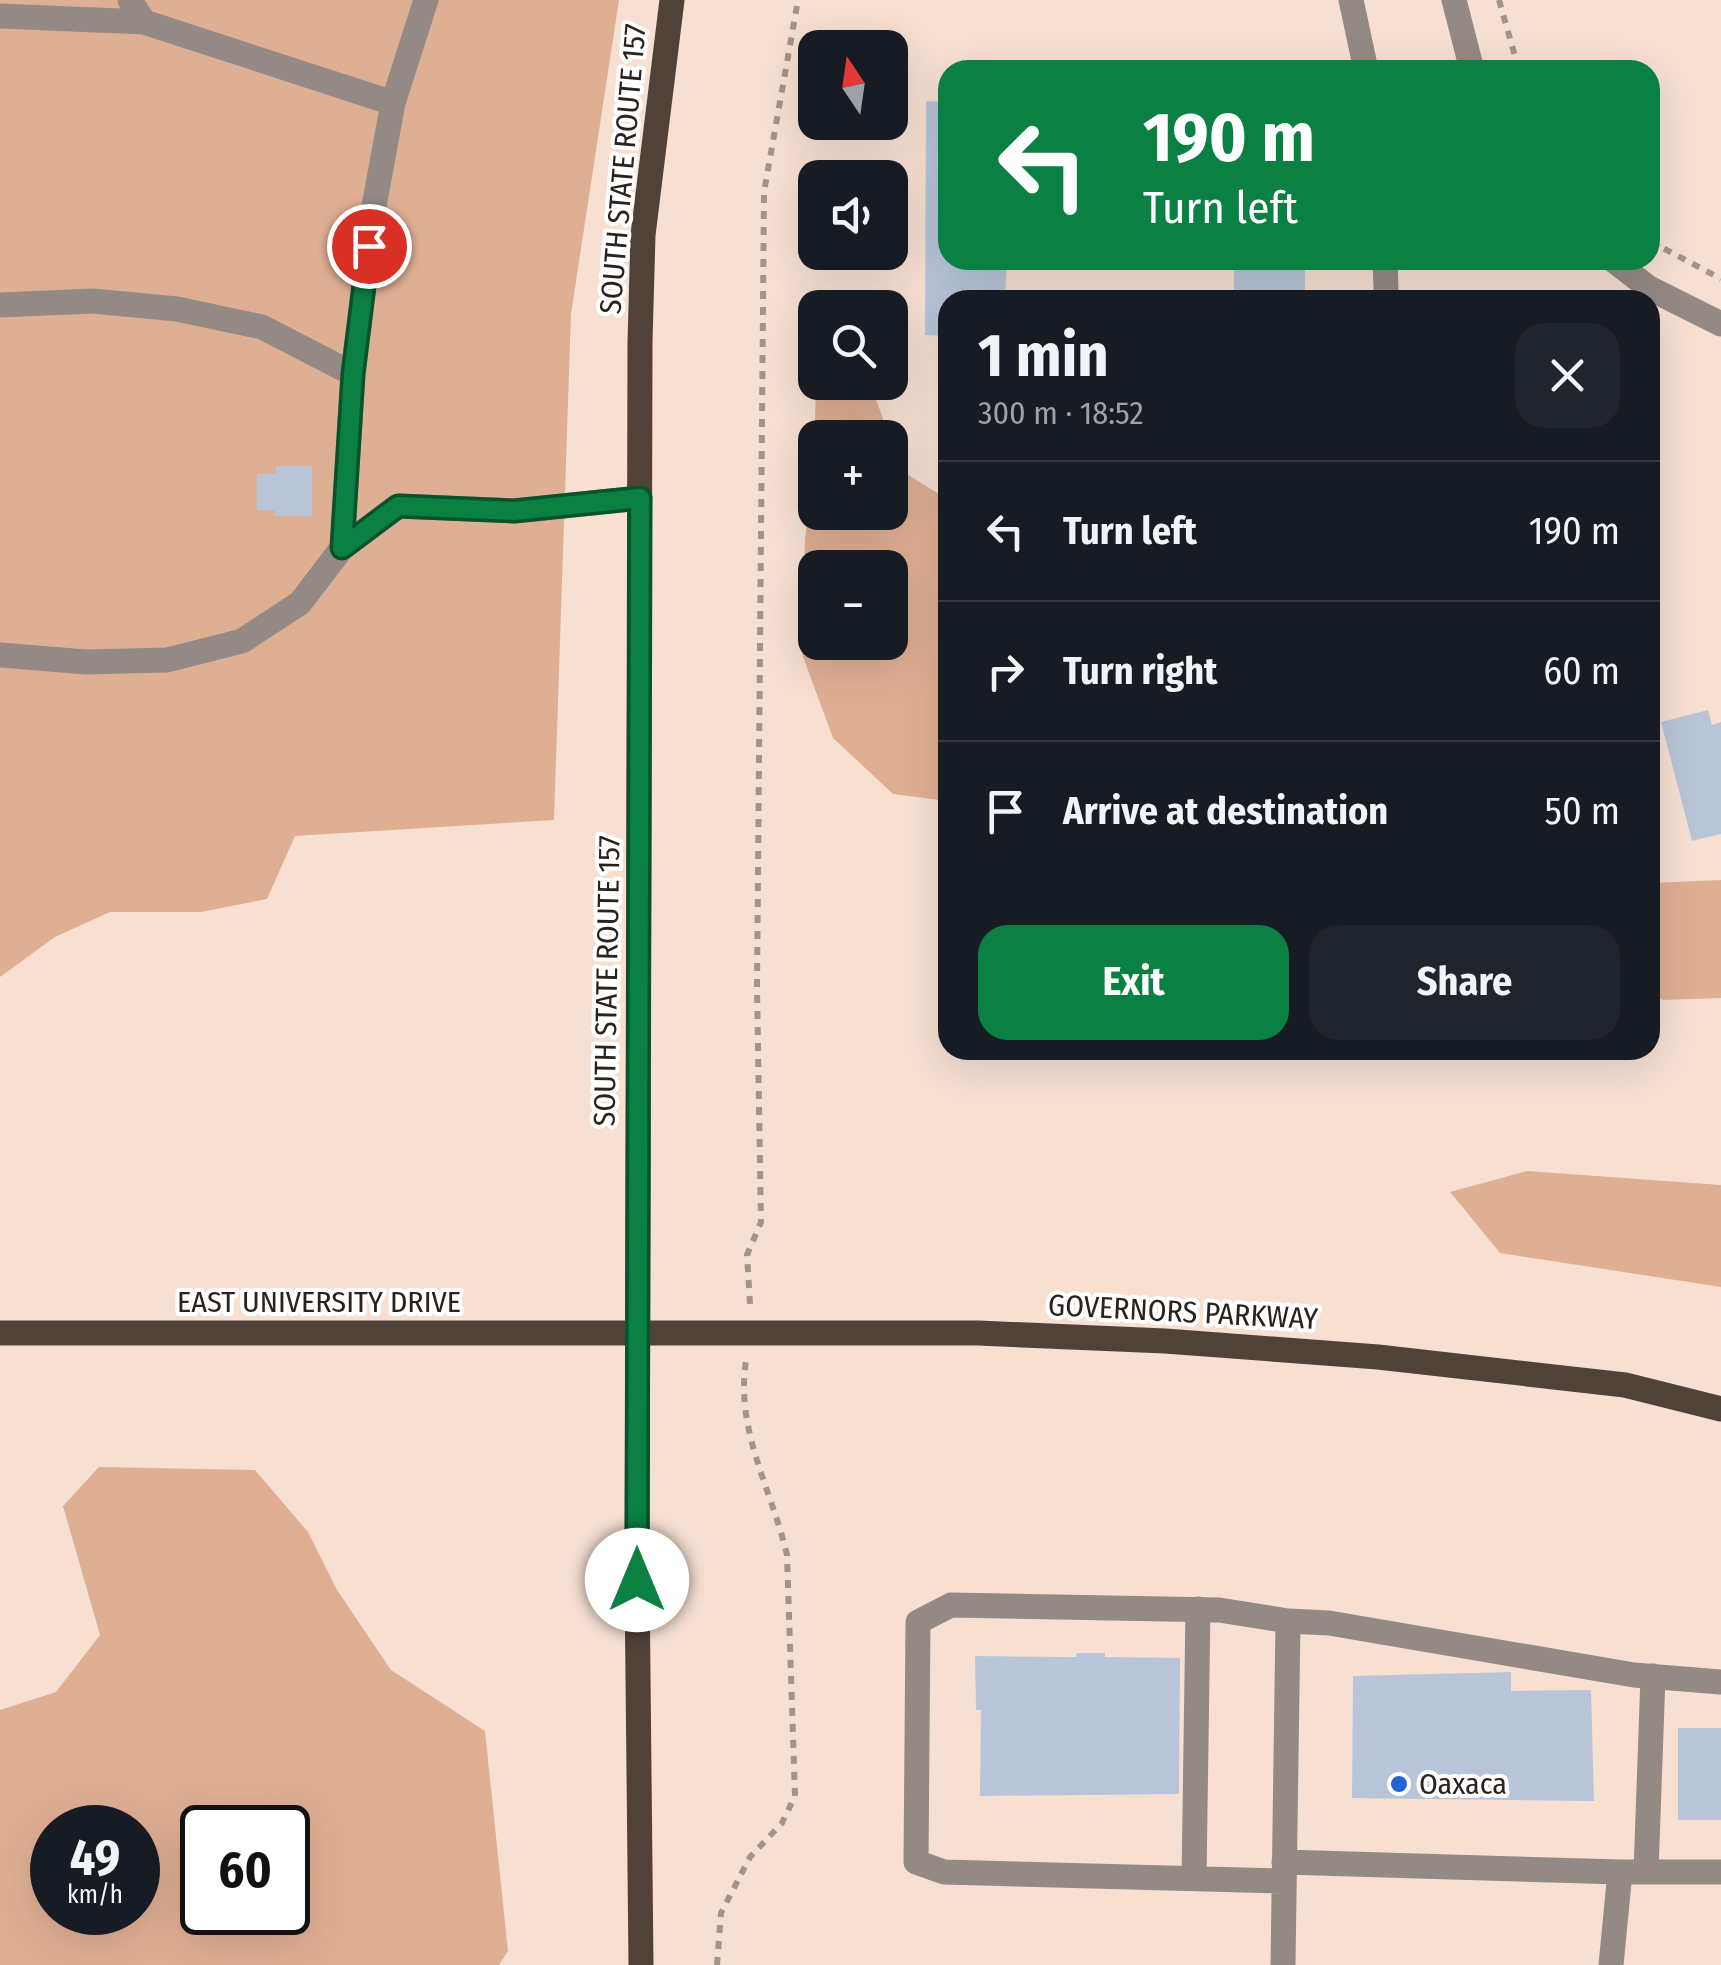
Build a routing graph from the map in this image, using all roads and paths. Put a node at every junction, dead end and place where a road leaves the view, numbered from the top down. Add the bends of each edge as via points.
1 (426, 0) edge
2 (672, 0) edge
3 (798, 0) edge
4 (1350, 0) edge
5 (1454, 0) edge
6 (1498, 0) edge
7 (137, 11) edge
8 (0, 16) edge
9 (1364, 60) edge
10 (1469, 60) edge
11 (1516, 60) edge
12 (393, 104) junction
13 (1660, 246) edge
14 (1385, 270) edge
15 (1626, 270) edge
16 (1721, 280) edge
17 (1386, 288) dead end
18 (1653, 290) edge
19 (1660, 294) edge
20 (0, 305) edge
21 (1721, 324) edge
22 (353, 374) junction
23 (640, 498) junction
24 (342, 548) junction
25 (0, 655) edge
26 (0, 1333) edge
27 (750, 1334) junction
28 (638, 1336) junction
29 (1721, 1409) edge
30 (1198, 1610) junction
31 (1288, 1621) junction
32 (1653, 1676) junction
33 (1721, 1682) edge
34 (1284, 1871) junction
35 (1620, 1872) junction
36 (1646, 1872) junction
37 (1721, 1872) edge
38 (1194, 1878) junction
39 (641, 1965) edge
40 (717, 1965) edge
41 (1283, 1965) edge
42 (1611, 1965) edge

1 - 12 street
2 - 23 main road, SOUTH STATE ROUTE 157 via 643,235
3 - 27 path via 764,192 760,1222 747,1255
4 - 9 street
5 - 10 street
6 - 11 path
7 - 8 street
7 - 12 street
12 - 22 street
13 - 16 path
14 - 17 street
15 - 18 street
19 - 21 street
20 - 22 street via 93,301 178,309 262,327
22 - 24 street
23 - 24 street via 514,511 398,506
23 - 28 main road, SOUTH STATE ROUTE 157
24 - 25 street via 300,604 242,641 167,660
26 - 28 main road, EAST UNIVERSITY DRIVE
27 - 28 main road, GOVERNORS PARKWAY
27 - 29 main road, GOVERNORS PARKWAY via 978,1333 1280,1349 1625,1385
27 - 40 path via 741,1388 751,1445 787,1555 794,1796 782,1823 750,1857 721,1913
28 - 39 main road, SOUTH STATE ROUTE 157
30 - 31 street
30 - 38 street
30 - 38 street via 951,1605 918,1622 916,1862 944,1872
31 - 32 street
31 - 34 street
32 - 33 street
32 - 36 street
34 - 35 street
34 - 38 street
34 - 41 street
35 - 36 street
35 - 42 street
36 - 37 street

